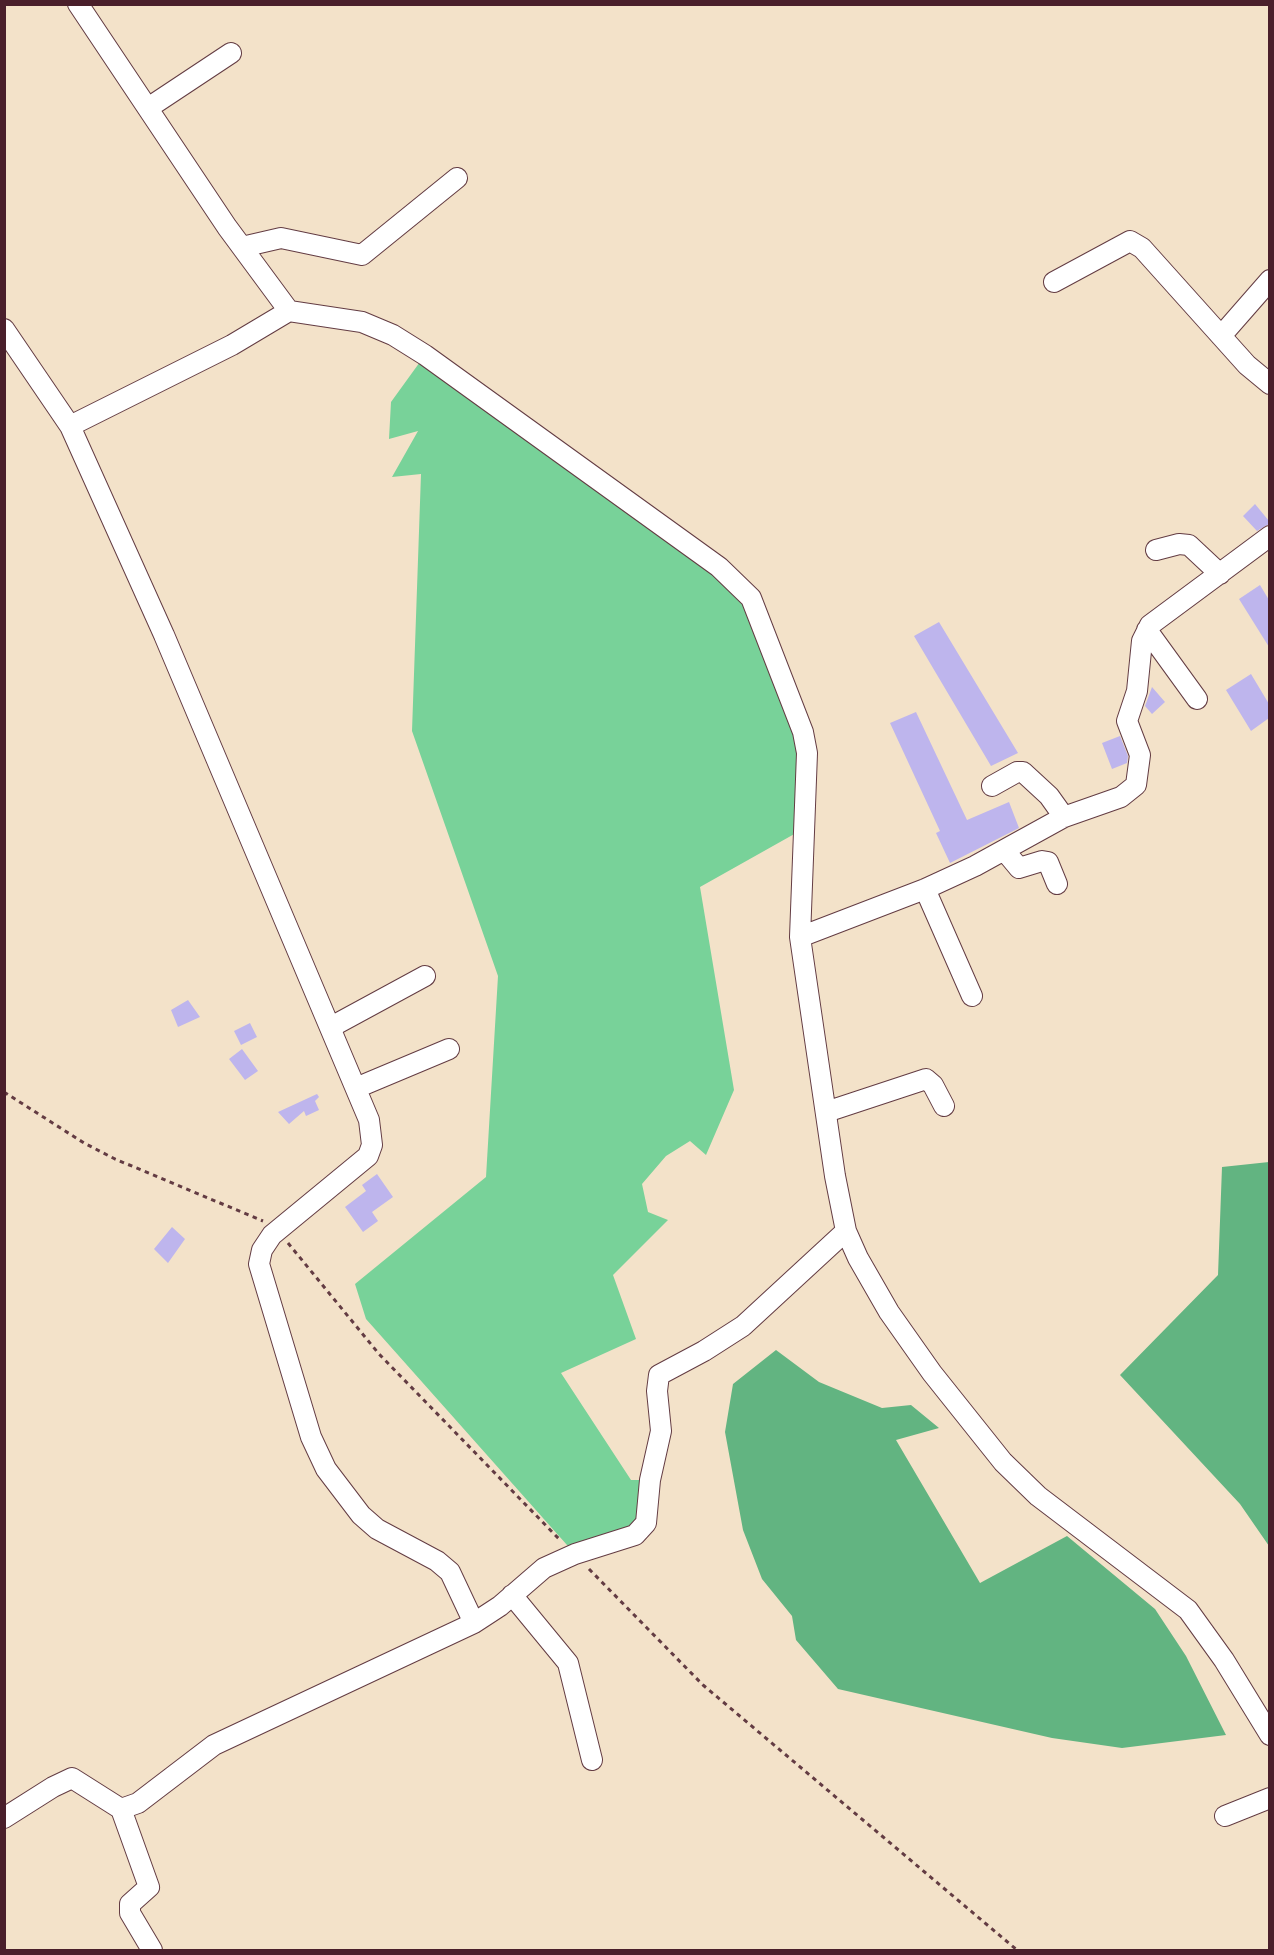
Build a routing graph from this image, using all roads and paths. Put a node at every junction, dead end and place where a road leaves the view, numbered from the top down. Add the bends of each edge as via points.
1 (78, 4) edge
2 (231, 53) dead end
3 (148, 108) junction
4 (457, 178) dead end
5 (242, 247) junction
6 (1269, 280) edge
7 (1054, 282) dead end
8 (289, 311) junction
9 (4, 329) edge
10 (1221, 336) junction
11 (1269, 384) edge
12 (70, 426) junction
13 (1268, 541) edge
14 (1156, 550) dead end
15 (1220, 574) junction
16 (1147, 630) junction
17 (1197, 699) dead end
18 (992, 786) dead end
19 (1064, 817) junction
20 (1004, 850) junction
21 (1057, 884) dead end
22 (925, 889) junction
23 (800, 937) junction
24 (425, 976) dead end
25 (972, 996) dead end
26 (331, 1027) junction
27 (449, 1049) dead end
28 (356, 1088) junction
29 (4, 1092) edge
30 (944, 1106) dead end
31 (825, 1112) junction
32 (846, 1231) junction
33 (271, 1239) junction
34 (565, 1558) junction
35 (512, 1595) junction
36 (474, 1623) junction
37 (1269, 1735) edge
38 (592, 1760) dead end
39 (1269, 1798) edge
40 (121, 1809) junction
41 (1226, 1816) dead end
42 (4, 1818) edge
43 (152, 1950) edge
44 (1017, 1950) edge

1 - 3 street
2 - 3 street
3 - 5 street
4 - 5 street via 362,255 281,238
5 - 8 street
6 - 10 street
7 - 10 street via 1130,240
8 - 12 street via 232,345
8 - 23 street via 362,322 393,335 742,586 756,610 803,732 807,753
9 - 12 street
10 - 11 street
12 - 26 street via 164,634
13 - 15 street
14 - 15 street via 1189,545
15 - 16 street
16 - 17 street
16 - 19 street via 1142,641 1137,691 1127,721 1140,755 1136,784 1121,797
18 - 19 street via 1023,771
19 - 20 street
20 - 21 street via 1019,868 1048,862
20 - 22 street
22 - 23 street
22 - 25 street
23 - 31 street
24 - 26 street
26 - 28 street
27 - 28 street
28 - 33 street via 372,1133 368,1156
29 - 33 path via 115,1159 259,1219
30 - 31 street via 926,1079
31 - 32 street
32 - 34 street via 743,1326 659,1375 661,1431 646,1523 635,1535
32 - 37 street via 889,1312 1003,1462 1038,1496 1188,1610 1224,1660
33 - 34 path
33 - 36 street via 259,1264 311,1437 326,1469 361,1515 377,1529 450,1572
34 - 35 street via 530,1578
34 - 44 path via 703,1685
35 - 36 street
35 - 38 street via 567,1663
36 - 40 street via 214,1745 138,1803
39 - 41 street
40 - 42 street via 72,1778
40 - 43 street via 149,1887 130,1904 130,1913

